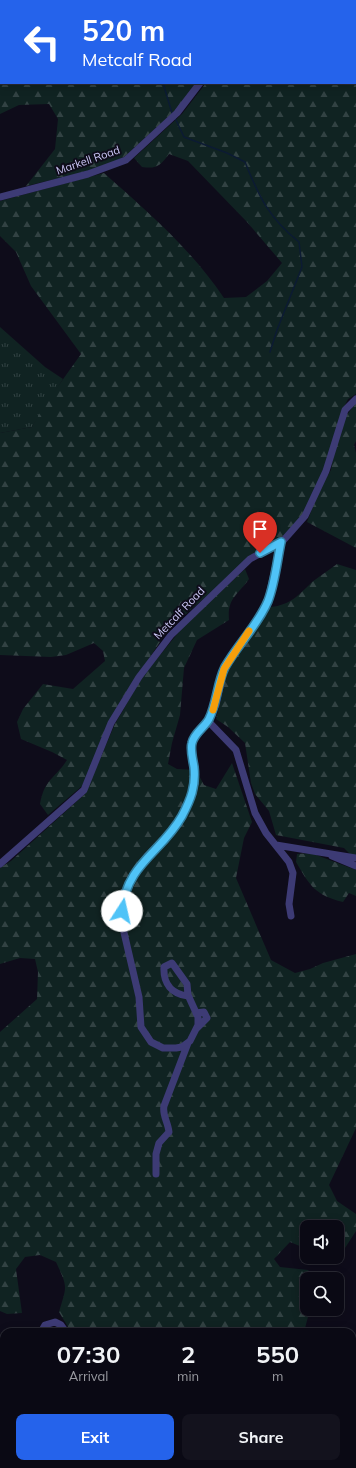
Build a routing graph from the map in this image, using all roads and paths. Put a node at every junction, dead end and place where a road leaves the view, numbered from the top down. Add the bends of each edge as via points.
1 (199, 84) edge
2 (0, 197) edge
3 (356, 399) edge
4 (281, 542) junction
5 (208, 721) junction
6 (276, 845) junction
7 (321, 852) junction
8 (356, 858) edge
9 (0, 864) edge
10 (356, 866) edge
11 (290, 916) dead end
12 (188, 996) junction
13 (188, 1043) junction
14 (156, 1174) dead end
15 (43, 1328) edge
16 (63, 1328) edge

1 - 2 street, Markell Road via 177,113 126,160 88,174
3 - 4 street, Metcalf Road via 346,410 326,471 305,516
4 - 5 street via 268,600 224,669 216,705
4 - 9 street, Metcalf Road via 250,559 171,635 139,678 111,723 84,790
5 - 6 street via 236,750 255,813
5 - 13 street via 192,743 195,783 193,794 168,836 147,856 136,872 125,891 122,911 127,950 139,997 141,1027 151,1042 163,1048 176,1048
6 - 7 street
6 - 11 street via 289,862 293,873
7 - 8 street
7 - 10 street
12 - 12 street via 187,984 172,963 167,964 163,977 168,985 179,994
12 - 13 street via 198,1017 197,1028
13 - 14 street via 162,1112 169,1132 159,1143
15 - 16 street via 55,1322

